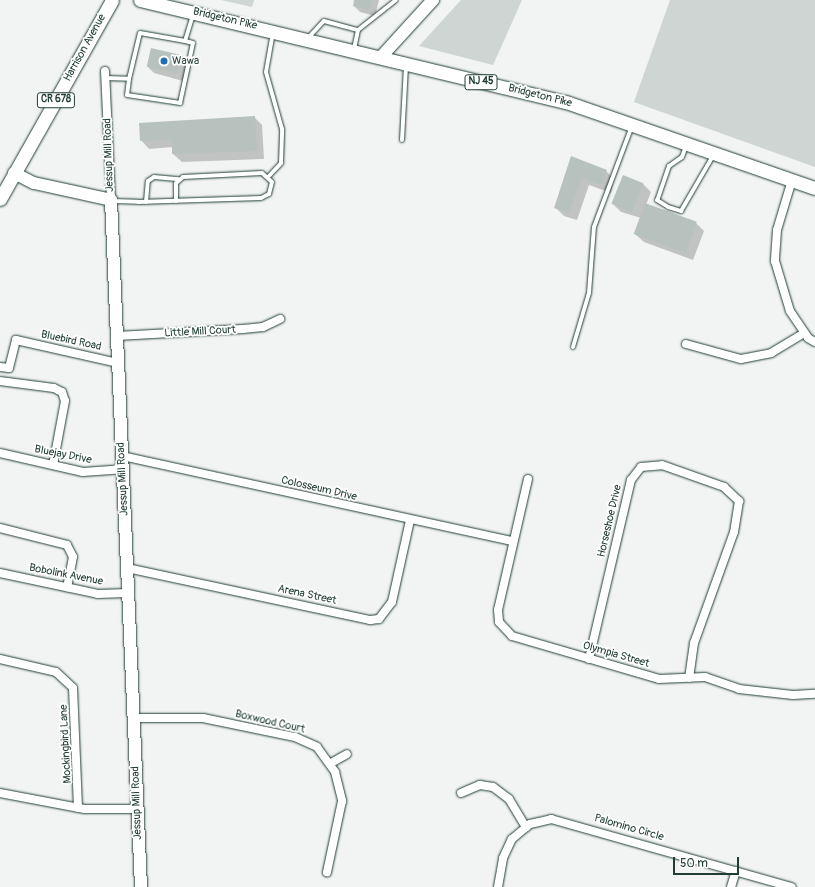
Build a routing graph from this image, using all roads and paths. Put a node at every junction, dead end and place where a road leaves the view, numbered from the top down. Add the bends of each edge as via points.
1 (112, 0) edge
2 (140, 0) edge
3 (396, 0) edge
4 (434, 0) edge
5 (194, 12) junction
6 (358, 30) junction
7 (273, 31) junction
8 (307, 40) junction
9 (185, 41) junction
10 (354, 51) junction
11 (380, 58) junction
12 (406, 64) junction
13 (105, 74) joint
14 (129, 79) junction
15 (633, 124) junction
16 (402, 140) dead end
17 (688, 143) junction
18 (715, 152) junction
19 (14, 173) junction
20 (269, 176) junction
21 (179, 178) junction
22 (792, 180) junction
23 (4, 184) edge
24 (815, 188) edge
25 (0, 199) edge
26 (110, 200) junction
27 (176, 201) junction
28 (146, 202) junction
29 (280, 318) dead end
30 (804, 333) junction
31 (117, 336) junction
32 (815, 342) edge
33 (686, 344) dead end
34 (573, 347) dead end
35 (118, 363) junction
36 (0, 366) edge
37 (9, 368) junction
38 (4, 381) edge
39 (0, 453) edge
40 (122, 456) junction
41 (53, 465) junction
42 (122, 469) junction
43 (528, 479) dead end
44 (410, 520) junction
45 (0, 528) edge
46 (512, 541) junction
47 (127, 568) junction
48 (0, 572) edge
49 (67, 587) junction
50 (128, 593) junction
51 (589, 659) junction
52 (0, 660) edge
53 (689, 678) junction
54 (815, 694) edge
55 (133, 718) junction
56 (347, 754) dead end
57 (331, 763) junction
58 (0, 793) edge
59 (461, 793) dead end
60 (78, 808) junction
61 (137, 809) junction
62 (526, 827) junction
63 (736, 871) junction
64 (327, 872) dead end
65 (141, 887) edge
66 (498, 887) edge
67 (731, 887) edge
68 (792, 887) edge

1 - 19 main road, Harrison Avenue / CR 678
2 - 5 main road, Bridgeton Pike / NJ 45
3 - 6 lane
4 - 11 street
5 - 7 main road, Bridgeton Pike / NJ 45
5 - 9 lane
6 - 8 lane via 324,21
6 - 10 lane
7 - 8 main road, Bridgeton Pike / NJ 45
7 - 20 lane via 266,72 282,129 281,162
8 - 10 main road, Bridgeton Pike / NJ 45
9 - 14 lane via 140,33
9 - 14 lane via 193,43 180,103 127,94
10 - 11 main road, Bridgeton Pike / NJ 45
11 - 12 main road, Bridgeton Pike / NJ 45
12 - 15 main road, Bridgeton Pike / NJ 45 via 552,98
12 - 16 lane
13 - 14 lane
13 - 26 street, Jessup Mill Road
15 - 17 main road, Bridgeton Pike / NJ 45
15 - 34 lane via 594,227 589,292
17 - 18 main road, Bridgeton Pike / NJ 45
17 - 18 lane via 682,157 669,166 657,200 668,207 681,211
18 - 22 main road, Bridgeton Pike / NJ 45
19 - 23 main road, Harrison Avenue / CR 678
19 - 26 street via 34,183
20 - 21 lane via 262,173
20 - 27 lane via 272,189 265,197
21 - 27 lane via 175,189
21 - 28 lane via 154,177 148,180
22 - 24 main road, Bridgeton Pike / NJ 45
22 - 30 street via 777,230 775,261 790,311
23 - 25 main road, Harrison Avenue / CR 678
26 - 28 lane
26 - 31 street, Jessup Mill Road
27 - 28 lane
29 - 31 street, Little Mill Court via 263,327 243,330
30 - 32 street
30 - 33 street via 771,353 741,359
31 - 35 street, Jessup Mill Road
35 - 37 street, Bluebird Road via 16,340
35 - 40 street, Jessup Mill Road
36 - 37 street
37 - 38 street
38 - 41 street via 54,388 62,392 64,401
39 - 41 street, Bluejay Drive
40 - 42 street, Jessup Mill Road
40 - 44 street, Colosseum Drive
41 - 42 street, Bluejay Drive via 93,473
42 - 47 street, Jessup Mill Road
43 - 46 street, Olympia Street
44 - 46 street, Colosseum Drive
44 - 47 street, Arena Street via 392,602 379,619 370,620
45 - 49 street via 66,545 73,557
46 - 51 street, Olympia Street via 499,601 499,622 512,636
47 - 50 street, Jessup Mill Road
48 - 49 street, Bobolink Avenue
49 - 50 street, Bobolink Avenue via 98,594
50 - 55 street, Jessup Mill Road
51 - 53 street, Olympia Street via 659,680
51 - 53 street, Horseshoe Drive via 631,480 640,467 662,465 724,487 739,501 734,532 694,643
52 - 60 street, Mockingbird Lane via 56,672 71,685 76,701
53 - 54 street, Olympia Street via 705,677 740,689 769,694
55 - 57 street, Boxwood Court via 187,716 295,737 317,747
55 - 61 street, Jessup Mill Road
56 - 57 street
57 - 64 street, Boxwood Court via 342,801
58 - 60 street
59 - 62 street via 480,785 493,787 509,799
60 - 61 street
61 - 65 street, Jessup Mill Road
62 - 63 street, Palomino Circle via 539,820 563,821
62 - 66 street, Palomino Circle via 508,847
63 - 67 street
63 - 68 street, Palomino Circle

